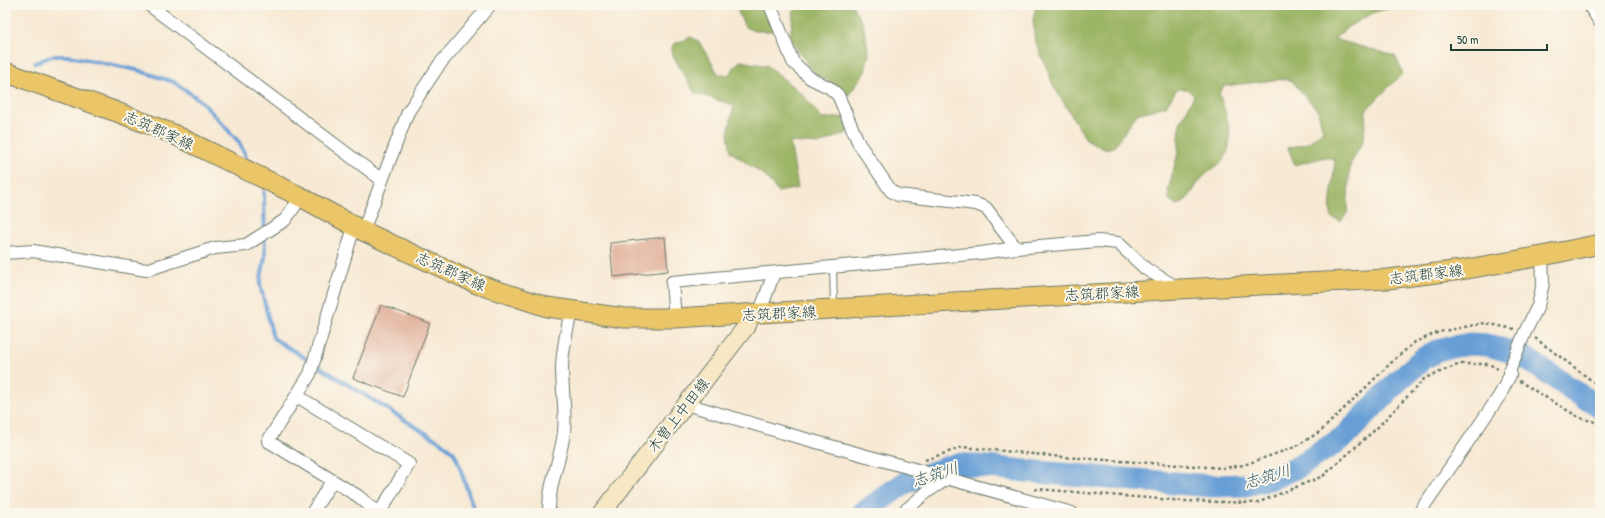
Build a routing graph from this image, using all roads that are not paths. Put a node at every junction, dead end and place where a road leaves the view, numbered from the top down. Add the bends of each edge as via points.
1 (149, 5) edge
2 (490, 5) edge
3 (770, 5) edge
4 (1589, 5) edge
5 (1600, 22) edge
6 (5, 72) edge
7 (382, 180) junction
8 (301, 197) junction
9 (358, 229) junction
10 (1600, 244) edge
11 (1016, 248) junction
12 (5, 253) edge
13 (1542, 256) junction
14 (833, 267) junction
15 (774, 273) junction
16 (1179, 289) junction
17 (835, 310) junction
18 (570, 311) junction
19 (755, 314) junction
20 (676, 318) junction
21 (297, 396) junction
22 (686, 404) junction
23 (947, 478) junction
24 (332, 481) junction
25 (312, 513) edge
26 (381, 513) edge
27 (549, 513) edge
28 (602, 513) edge
29 (902, 513) edge
30 (1072, 513) edge
31 (1419, 513) edge

1 - 7 street
2 - 7 street via 439,65 413,102
3 - 11 street via 793,62 810,78 838,95 860,144 891,191 898,195 976,204 986,208
4 - 5 street
6 - 8 main road, 志筑郡家線 via 172,133
7 - 9 street
8 - 9 main road, 志筑郡家線
8 - 12 street via 285,220 246,245 215,248 146,270 33,251
9 - 18 main road, 志筑郡家線 via 477,284 547,307
9 - 21 street via 310,374
10 - 13 main road, 志筑郡家線
11 - 14 street
11 - 16 street via 1098,241 1118,243 1146,269
13 - 16 main road, 志筑郡家線 via 1388,279
13 - 31 street via 1543,283 1538,306 1500,395
14 - 15 street
14 - 17 lane
15 - 19 street
15 - 20 street via 672,282
16 - 17 main road, 志筑郡家線
17 - 19 main road, 志筑郡家線
18 - 20 main road, 志筑郡家線 via 624,318
18 - 27 street via 562,368 566,417
19 - 20 main road, 志筑郡家線
19 - 22 main road, 木曽上中田線
21 - 24 street via 268,441
21 - 26 street via 409,464
22 - 23 street
22 - 28 main road, 木曽上中田線
23 - 29 street
23 - 30 street
24 - 25 street
24 - 26 street

